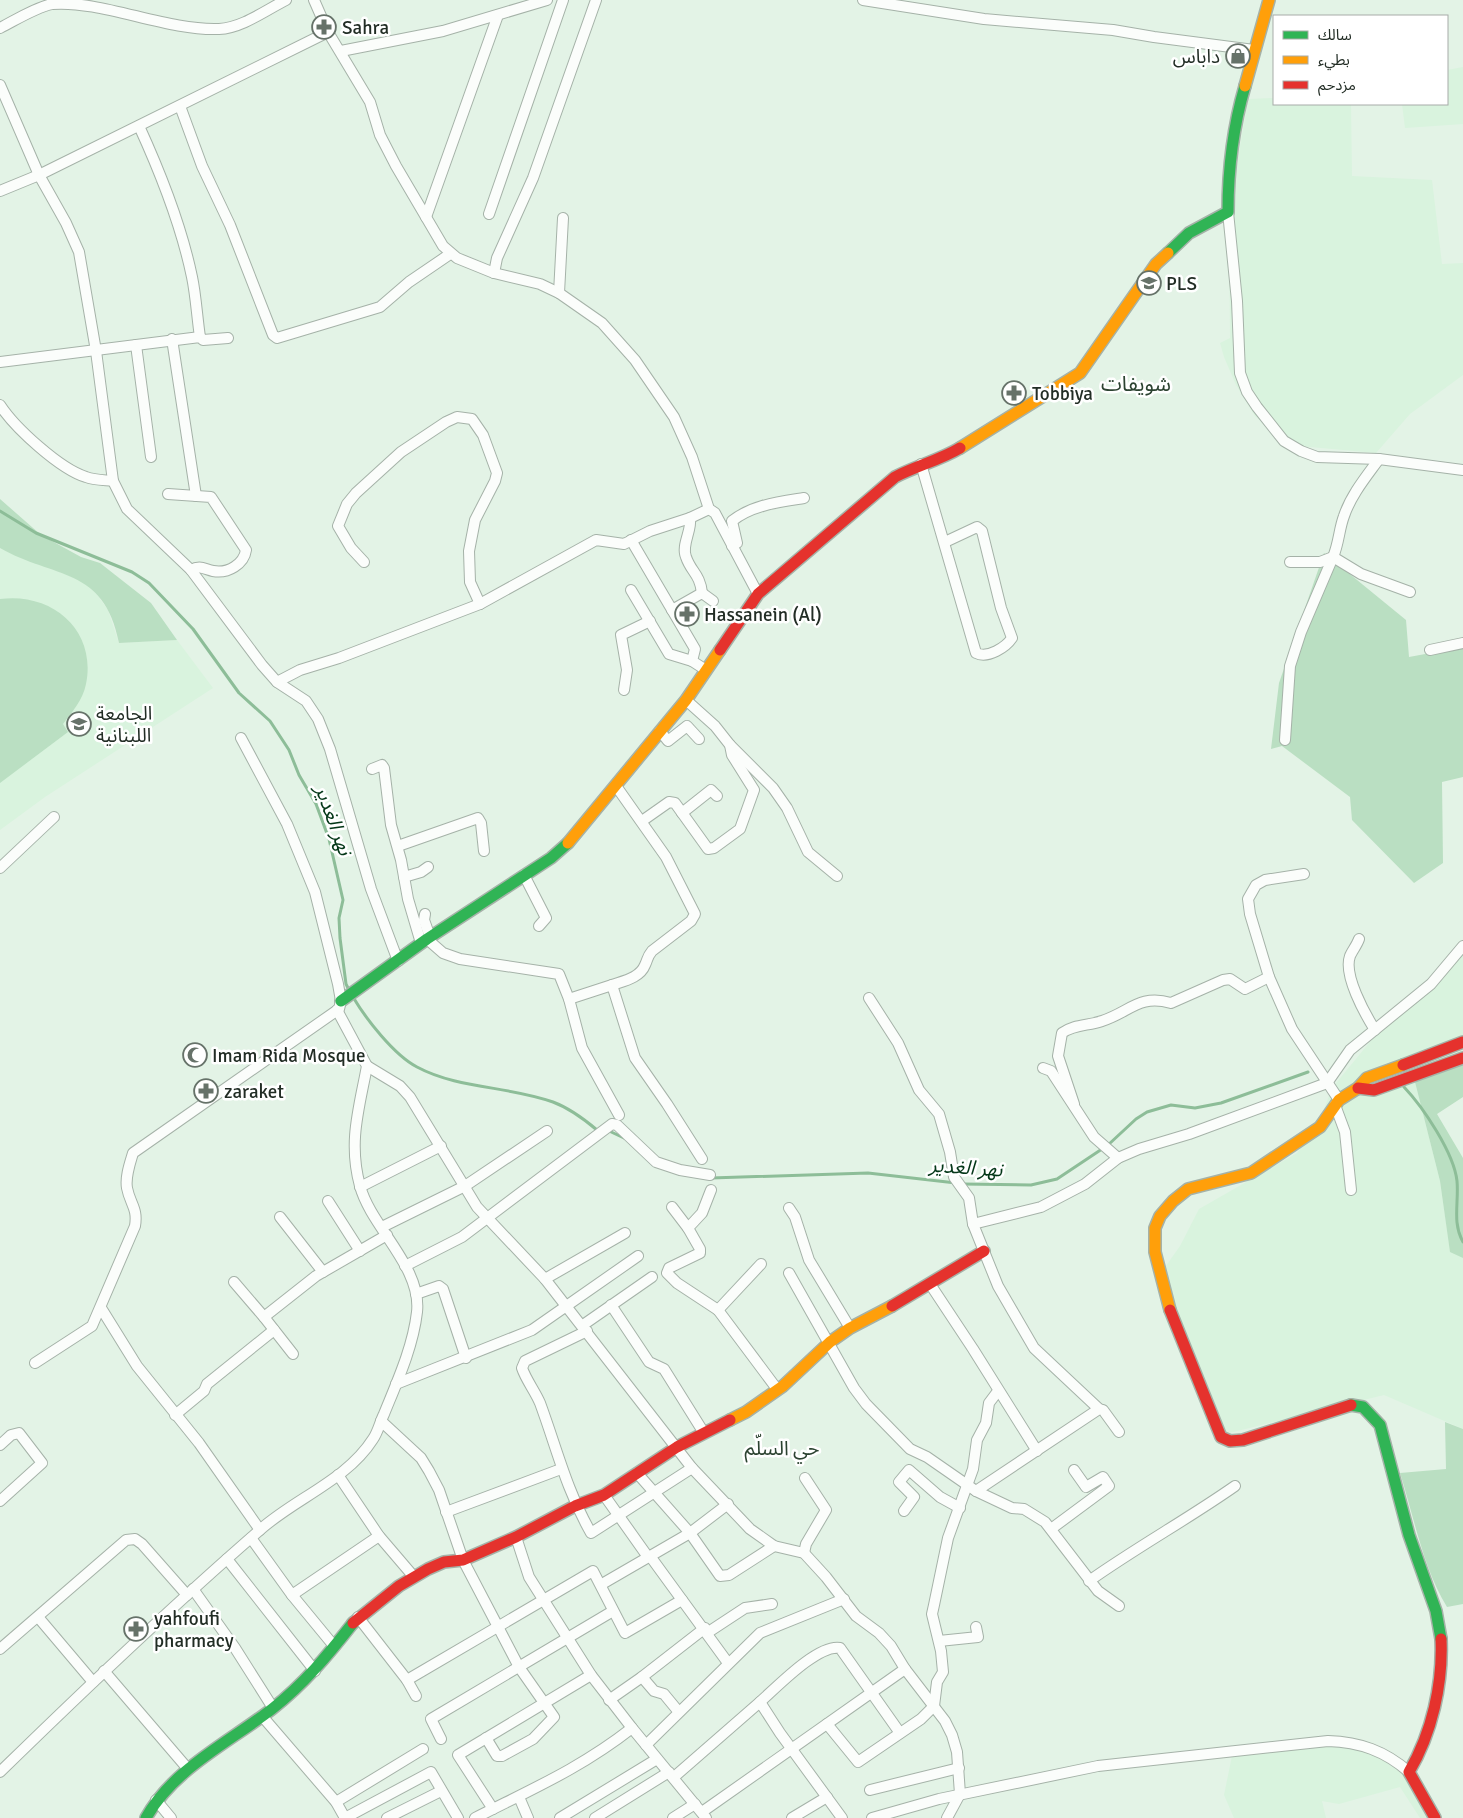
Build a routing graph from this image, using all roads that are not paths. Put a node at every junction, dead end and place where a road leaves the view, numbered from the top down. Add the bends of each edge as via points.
1 (286, 0) edge
2 (314, 0) edge
3 (547, 0) edge
4 (563, 0) edge
5 (596, 0) edge
6 (863, 0) edge
7 (1269, 0) edge
8 (498, 15) junction
9 (0, 28) edge
10 (328, 32) junction
11 (1254, 50) junction
12 (340, 51) junction
13 (0, 85) edge
14 (180, 106) junction
15 (139, 126) junction
16 (39, 175) junction
17 (0, 191) edge
18 (1228, 212) junction
19 (489, 214) dead end
20 (426, 217) junction
21 (563, 218) dead end
22 (450, 254) junction
23 (494, 273) junction
24 (559, 293) junction
25 (200, 337) junction
26 (228, 338) dead end
27 (172, 339) junction
28 (136, 345) junction
29 (96, 351) junction
30 (0, 362) edge
31 (0, 405) edge
32 (151, 457) dead end
33 (1379, 459) junction
34 (921, 464) junction
35 (1463, 470) edge
36 (113, 481) junction
37 (168, 494) dead end
38 (196, 496) junction
39 (804, 498) dead end
40 (709, 510) junction
41 (690, 518) junction
42 (631, 540) junction
43 (945, 542) junction
44 (732, 546) junction
45 (1332, 557) junction
46 (364, 562) dead end
47 (1290, 562) dead end
48 (190, 570) junction
49 (631, 590) dead end
50 (1410, 592) dead end
51 (702, 593) junction
52 (758, 594) junction
53 (713, 601) dead end
54 (480, 604) junction
55 (672, 610) junction
56 (650, 621) junction
57 (1463, 643) edge
58 (1430, 650) dead end
59 (692, 661) junction
60 (706, 670) junction
61 (277, 682) junction
62 (624, 690) dead end
63 (686, 700) junction
64 (660, 731) junction
65 (241, 738) dead end
66 (699, 739) dead end
67 (1286, 740) dead end
68 (730, 745) junction
69 (372, 769) dead end
70 (616, 786) junction
71 (717, 796) dead end
72 (682, 813) junction
73 (54, 817) dead end
74 (642, 821) junction
75 (398, 846) junction
76 (484, 851) dead end
77 (428, 867) dead end
78 (0, 868) edge
79 (1304, 874) dead end
80 (524, 875) junction
81 (837, 876) dead end
82 (404, 877) junction
83 (425, 914) dead end
84 (539, 926) dead end
85 (1359, 939) dead end
86 (426, 940) junction
87 (1463, 946) edge
88 (398, 961) junction
89 (1269, 977) junction
90 (612, 985) junction
91 (869, 998) dead end
92 (569, 999) junction
93 (344, 1000) junction
94 (1375, 1030) junction
95 (1463, 1042) edge
96 (1463, 1058) edge
97 (367, 1066) junction
98 (1043, 1068) dead end
99 (1327, 1083) junction
100 (1358, 1088) junction
101 (1337, 1102) junction
102 (1074, 1104) junction
103 (619, 1115) dead end
104 (547, 1130) dead end
105 (441, 1146) junction
106 (1114, 1156) junction
107 (702, 1159) dead end
108 (710, 1175) dead end
109 (464, 1186) junction
110 (360, 1187) junction
111 (711, 1190) dead end
112 (1351, 1190) dead end
113 (328, 1201) dead end
114 (672, 1207) dead end
115 (789, 1208) dead end
116 (280, 1217) dead end
117 (487, 1218) junction
118 (974, 1224) junction
119 (688, 1228) junction
120 (384, 1231) junction
121 (625, 1233) dead end
122 (360, 1250) junction
123 (984, 1251) junction
124 (638, 1256) dead end
125 (761, 1264) dead end
126 (405, 1266) junction
127 (323, 1272) junction
128 (789, 1272) dead end
129 (652, 1277) dead end
130 (545, 1279) junction
131 (234, 1282) dead end
132 (930, 1284) junction
133 (416, 1294) junction
134 (568, 1306) junction
135 (611, 1306) junction
136 (101, 1308) junction
137 (718, 1310) junction
138 (264, 1317) junction
139 (585, 1328) junction
140 (850, 1328) junction
141 (274, 1330) junction
142 (830, 1342) junction
143 (293, 1354) dead end
144 (466, 1358) junction
145 (35, 1363) dead end
146 (396, 1384) junction
147 (777, 1389) junction
148 (998, 1391) junction
149 (1099, 1409) junction
150 (175, 1414) junction
151 (381, 1421) junction
152 (1119, 1432) dead end
153 (704, 1433) junction
154 (0, 1445) edge
155 (677, 1447) junction
156 (1037, 1451) junction
157 (692, 1468) junction
158 (561, 1469) junction
159 (1074, 1470) dead end
160 (637, 1473) junction
161 (338, 1474) junction
162 (805, 1478) dead end
163 (1235, 1486) dead end
164 (972, 1489) junction
165 (653, 1492) junction
166 (604, 1495) junction
167 (0, 1501) edge
168 (728, 1504) junction
169 (575, 1506) junction
170 (960, 1508) junction
171 (904, 1511) dead end
172 (446, 1512) junction
173 (618, 1516) junction
174 (1051, 1529) junction
175 (260, 1530) junction
176 (690, 1533) junction
177 (379, 1536) junction
178 (251, 1538) junction
179 (516, 1538) junction
180 (774, 1546) junction
181 (804, 1553) junction
182 (649, 1557) junction
183 (227, 1559) junction
184 (462, 1560) junction
185 (414, 1577) junction
186 (1089, 1581) junction
187 (602, 1584) junction
188 (190, 1592) junction
189 (292, 1595) junction
190 (543, 1600) junction
191 (682, 1600) junction
192 (844, 1600) junction
193 (772, 1604) dead end
194 (1119, 1606) dead end
195 (613, 1611) junction
196 (38, 1617) junction
197 (358, 1617) junction
198 (497, 1627) junction
199 (976, 1627) dead end
200 (706, 1631) junction
201 (568, 1638) junction
202 (938, 1641) junction
203 (334, 1646) junction
204 (0, 1650) edge
205 (728, 1663) junction
206 (519, 1667) junction
207 (905, 1669) junction
208 (104, 1671) junction
209 (315, 1671) junction
210 (592, 1675) junction
211 (642, 1677) junction
212 (407, 1680) junction
213 (92, 1682) junction
214 (871, 1693) junction
215 (416, 1696) dead end
216 (609, 1700) junction
217 (760, 1702) junction
218 (545, 1703) junction
219 (934, 1706) junction
220 (273, 1708) junction
221 (678, 1711) junction
222 (262, 1716) junction
223 (827, 1724) junction
224 (632, 1728) junction
225 (900, 1733) junction
226 (486, 1738) junction
227 (442, 1739) dead end
228 (646, 1745) junction
229 (790, 1748) junction
230 (423, 1750) dead end
231 (658, 1759) junction
232 (959, 1768) junction
233 (188, 1769) junction
234 (0, 1772) edge
235 (1409, 1772) junction
236 (671, 1774) junction
237 (870, 1790) dead end
238 (441, 1791) junction
239 (960, 1794) junction
240 (518, 1797) junction
241 (827, 1797) junction
242 (156, 1800) junction
243 (336, 1802) junction
244 (493, 1809) junction
245 (701, 1812) edge
246 (146, 1818) edge
247 (171, 1818) edge
248 (344, 1818) edge
249 (387, 1818) edge
250 (458, 1818) edge
251 (475, 1818) edge
252 (528, 1818) edge
253 (560, 1818) edge
254 (594, 1818) edge
255 (673, 1818) edge
256 (792, 1818) edge
257 (842, 1818) edge
258 (872, 1818) edge
259 (948, 1818) edge
260 (1435, 1818) edge

1 - 9 street via 239,24 219,29 174,25 131,13 70,4 46,7
2 - 10 street
3 - 8 street
4 - 19 street
5 - 23 street via 533,178 497,258
6 - 11 street via 984,19 1114,30
7 - 11 street
8 - 12 street via 410,39
8 - 20 street
10 - 12 street
10 - 14 street
11 - 18 street via 1239,106 1228,172
12 - 20 street via 370,102 380,135 396,166
13 - 16 street
14 - 15 street
14 - 22 street via 273,336 277,338 380,307
15 - 16 street
15 - 25 street via 168,194 180,235 192,277
16 - 17 street
16 - 29 street via 79,252
18 - 33 street via 1240,374 1247,392 1284,441 1300,451 1317,457
18 - 34 street via 1189,233 1156,264 1080,373 947,456
20 - 22 street
21 - 24 street
22 - 23 street
23 - 24 street via 540,284
24 - 40 street via 602,323 635,360 674,417 686,441
25 - 26 street via 203,340
25 - 27 street
27 - 28 street
27 - 38 street
28 - 29 street
28 - 32 street
29 - 30 street
29 - 36 street
31 - 36 street via 19,429 67,468 85,477
33 - 35 street
33 - 45 street via 1353,496 1343,517 1338,546
34 - 43 street
34 - 52 street via 894,477
36 - 48 street via 127,508
37 - 38 street
38 - 48 street via 211,497 246,550 240,564 216,572 200,566
39 - 44 street via 762,506 738,516 732,521 737,542
40 - 41 street
40 - 44 street via 715,513
41 - 42 street
41 - 51 street via 685,556 700,581
42 - 54 street via 624,544 596,540 586,544
42 - 55 street
43 - 43 street via 977,528 982,531 1012,638 1003,648 982,655 976,653
44 - 52 street
45 - 47 street via 1320,562
45 - 50 street via 1361,574
45 - 67 street via 1290,666
46 - 54 street via 338,526 346,504 424,435 457,417 466,416 476,423 483,435 497,473 475,520 469,551 470,582
48 - 61 street
49 - 56 street
51 - 53 street
51 - 55 street
52 - 60 street
54 - 61 street via 300,670
55 - 59 street via 694,649
56 - 59 street via 670,654
56 - 62 street via 621,635 627,670
57 - 58 street
59 - 60 street
60 - 63 street
61 - 88 street via 306,701 318,719 330,749 371,890
63 - 64 street
63 - 68 street via 715,726
64 - 66 street via 668,741 687,726
64 - 70 street
65 - 93 street via 287,824 315,892
68 - 72 street via 732,756 754,790 740,830 708,849
68 - 81 street via 774,788 808,852
69 - 75 street via 382,765 384,768 391,826
70 - 74 street
70 - 80 street via 566,845
71 - 72 street via 711,790
72 - 74 street via 675,803 669,802
73 - 78 street
74 - 90 street via 666,857 695,914 691,921 652,951 645,967 635,977
75 - 76 street via 478,818
75 - 82 street
77 - 82 street
79 - 89 street via 1265,880 1256,885 1248,899
80 - 84 street via 546,918
80 - 86 street
82 - 86 street via 408,900
83 - 86 street
85 - 94 street via 1350,956 1349,966 1360,1005
86 - 88 street
86 - 92 street via 444,953 460,959 559,974
87 - 94 street via 1431,984
88 - 93 street
89 - 99 street via 1292,1029
89 - 102 street via 1245,989 1230,979 1223,980 1171,1003 1146,1000 1103,1021 1071,1027 1062,1033 1058,1056
90 - 92 street
90 - 107 street via 635,1058
91 - 118 street via 898,1043 919,1090 939,1114 956,1180 969,1198
92 - 103 street via 582,1048
93 - 97 street
93 - 136 street via 133,1153 126,1187 137,1214 135,1226
94 - 99 street via 1350,1050
95 - 100 street via 1376,1074
96 - 100 street via 1374,1090
97 - 105 street via 400,1086
97 - 110 street via 355,1125 353,1154
98 - 102 street via 1051,1071
99 - 101 street
99 - 106 street
100 - 101 street
101 - 112 street via 1345,1132
101 - 235 street via 1320,1127 1266,1164 1245,1175 1182,1193 1160,1216 1154,1228 1155,1252 1179,1336 1221,1437 1230,1442 1243,1440 1349,1405 1363,1407 1380,1425 1409,1535 1441,1630 1442,1658 1432,1719
102 - 106 street via 1101,1145
104 - 109 street
105 - 109 street
105 - 110 street
106 - 118 street via 1085,1184 1041,1207
108 - 117 street via 656,1162 617,1125 612,1124
109 - 117 street
109 - 120 street
110 - 120 street
111 - 119 street via 702,1212
113 - 122 street
114 - 119 street
115 - 140 street via 809,1260
116 - 127 street
117 - 126 street via 462,1237
117 - 130 street
118 - 123 street
119 - 137 street via 700,1253 669,1268 667,1273
120 - 122 street
120 - 126 street
121 - 130 street
122 - 127 street
123 - 132 street
123 - 149 street via 998,1286 1034,1348
124 - 134 street
125 - 137 street
126 - 133 street
127 - 138 street
128 - 142 street
129 - 135 street
130 - 134 street
131 - 138 street
132 - 140 street
132 - 148 street
133 - 144 street via 439,1286 443,1289
133 - 146 street via 417,1311 409,1349
134 - 139 street
134 - 144 street via 532,1330
135 - 139 street
135 - 153 street via 649,1362 664,1369
136 - 145 street via 92,1326
136 - 150 street via 137,1366
137 - 147 street
138 - 141 street
139 - 155 street
139 - 158 street via 525,1361 522,1366 539,1399
140 - 142 street
141 - 143 street
141 - 150 street
142 - 147 street
142 - 164 street via 849,1380 872,1411 910,1449
144 - 146 street
146 - 151 street
147 - 153 street via 746,1412
148 - 156 street
148 - 164 street via 989,1403 986,1423 977,1440
149 - 152 street
149 - 156 street
150 - 175 street
151 - 161 street via 373,1439
151 - 172 street via 421,1458 439,1490
153 - 155 street
154 - 167 street via 11,1435 19,1434 42,1463
155 - 157 street
155 - 160 street
156 - 164 street
157 - 165 street
157 - 168 street
158 - 169 street
158 - 172 street
159 - 174 street via 1086,1487 1103,1477 1109,1486
160 - 165 street
160 - 166 street
161 - 175 street
161 - 177 street
162 - 181 street via 826,1510
163 - 186 street
164 - 170 street
164 - 174 street via 1012,1508 1035,1514
165 - 173 street
165 - 176 street
166 - 169 street
166 - 173 street
168 - 176 street
168 - 180 street via 750,1529
169 - 173 street via 590,1533
169 - 179 street
170 - 171 street via 940,1497 909,1470 898,1482 914,1497
170 - 202 street via 948,1538 932,1614
172 - 184 street
173 - 182 street
174 - 186 street
175 - 178 street
176 - 180 street via 720,1576 729,1575
176 - 182 street
177 - 185 street
177 - 189 street
178 - 183 street
178 - 189 street
179 - 184 street
179 - 190 street via 530,1577
180 - 181 street
181 - 192 street
182 - 187 street
182 - 191 street
183 - 188 street
183 - 209 street
184 - 185 street via 444,1562
184 - 198 street
185 - 197 street
186 - 194 street
187 - 190 street via 593,1571
187 - 195 street
188 - 196 street via 142,1544 135,1539 126,1540
188 - 208 street
188 - 220 street via 235,1648
189 - 203 street
190 - 198 street
190 - 201 street
191 - 195 street via 625,1633
191 - 200 street
192 - 205 street via 763,1631
192 - 207 street via 856,1616 892,1646
193 - 200 street via 746,1608
195 - 201 street
196 - 204 street
196 - 213 street
197 - 203 street
197 - 212 street
198 - 206 street
198 - 212 street
199 - 202 street via 978,1637
200 - 205 street
200 - 211 street
201 - 206 street
201 - 210 street
202 - 219 street via 943,1672 937,1682
203 - 209 street
205 - 221 street
206 - 218 street
206 - 227 street via 431,1719
207 - 214 street
207 - 219 street
208 - 213 street
208 - 233 street
209 - 220 street
210 - 216 street
210 - 218 street
211 - 216 street
211 - 221 street via 654,1691 664,1694
212 - 215 street
213 - 234 street
214 - 217 street via 840,1648 832,1646 803,1665
214 - 223 street
214 - 225 street
216 - 224 street
217 - 229 street
217 - 236 street
218 - 226 street
218 - 226 street via 554,1717 526,1744 497,1756
219 - 225 street
219 - 232 street via 952,1735
220 - 222 street
221 - 228 street
222 - 233 street
222 - 243 street
223 - 225 street via 857,1762
223 - 229 street
224 - 228 street
224 - 240 street via 588,1761
226 - 244 street via 458,1755
228 - 231 street
229 - 241 street
229 - 245 street
230 - 243 street
231 - 236 street
231 - 253 street
232 - 237 street
232 - 239 street
233 - 242 street
235 - 239 street via 1379,1751 1359,1744 1328,1741 1098,1766
235 - 260 street
236 - 245 street
236 - 254 street
238 - 248 street via 431,1772
238 - 249 street
238 - 250 street
239 - 258 street
239 - 259 street
240 - 244 street
240 - 252 street
241 - 256 street
241 - 257 street
242 - 246 street
242 - 247 street
243 - 248 street
244 - 251 street
245 - 255 street

